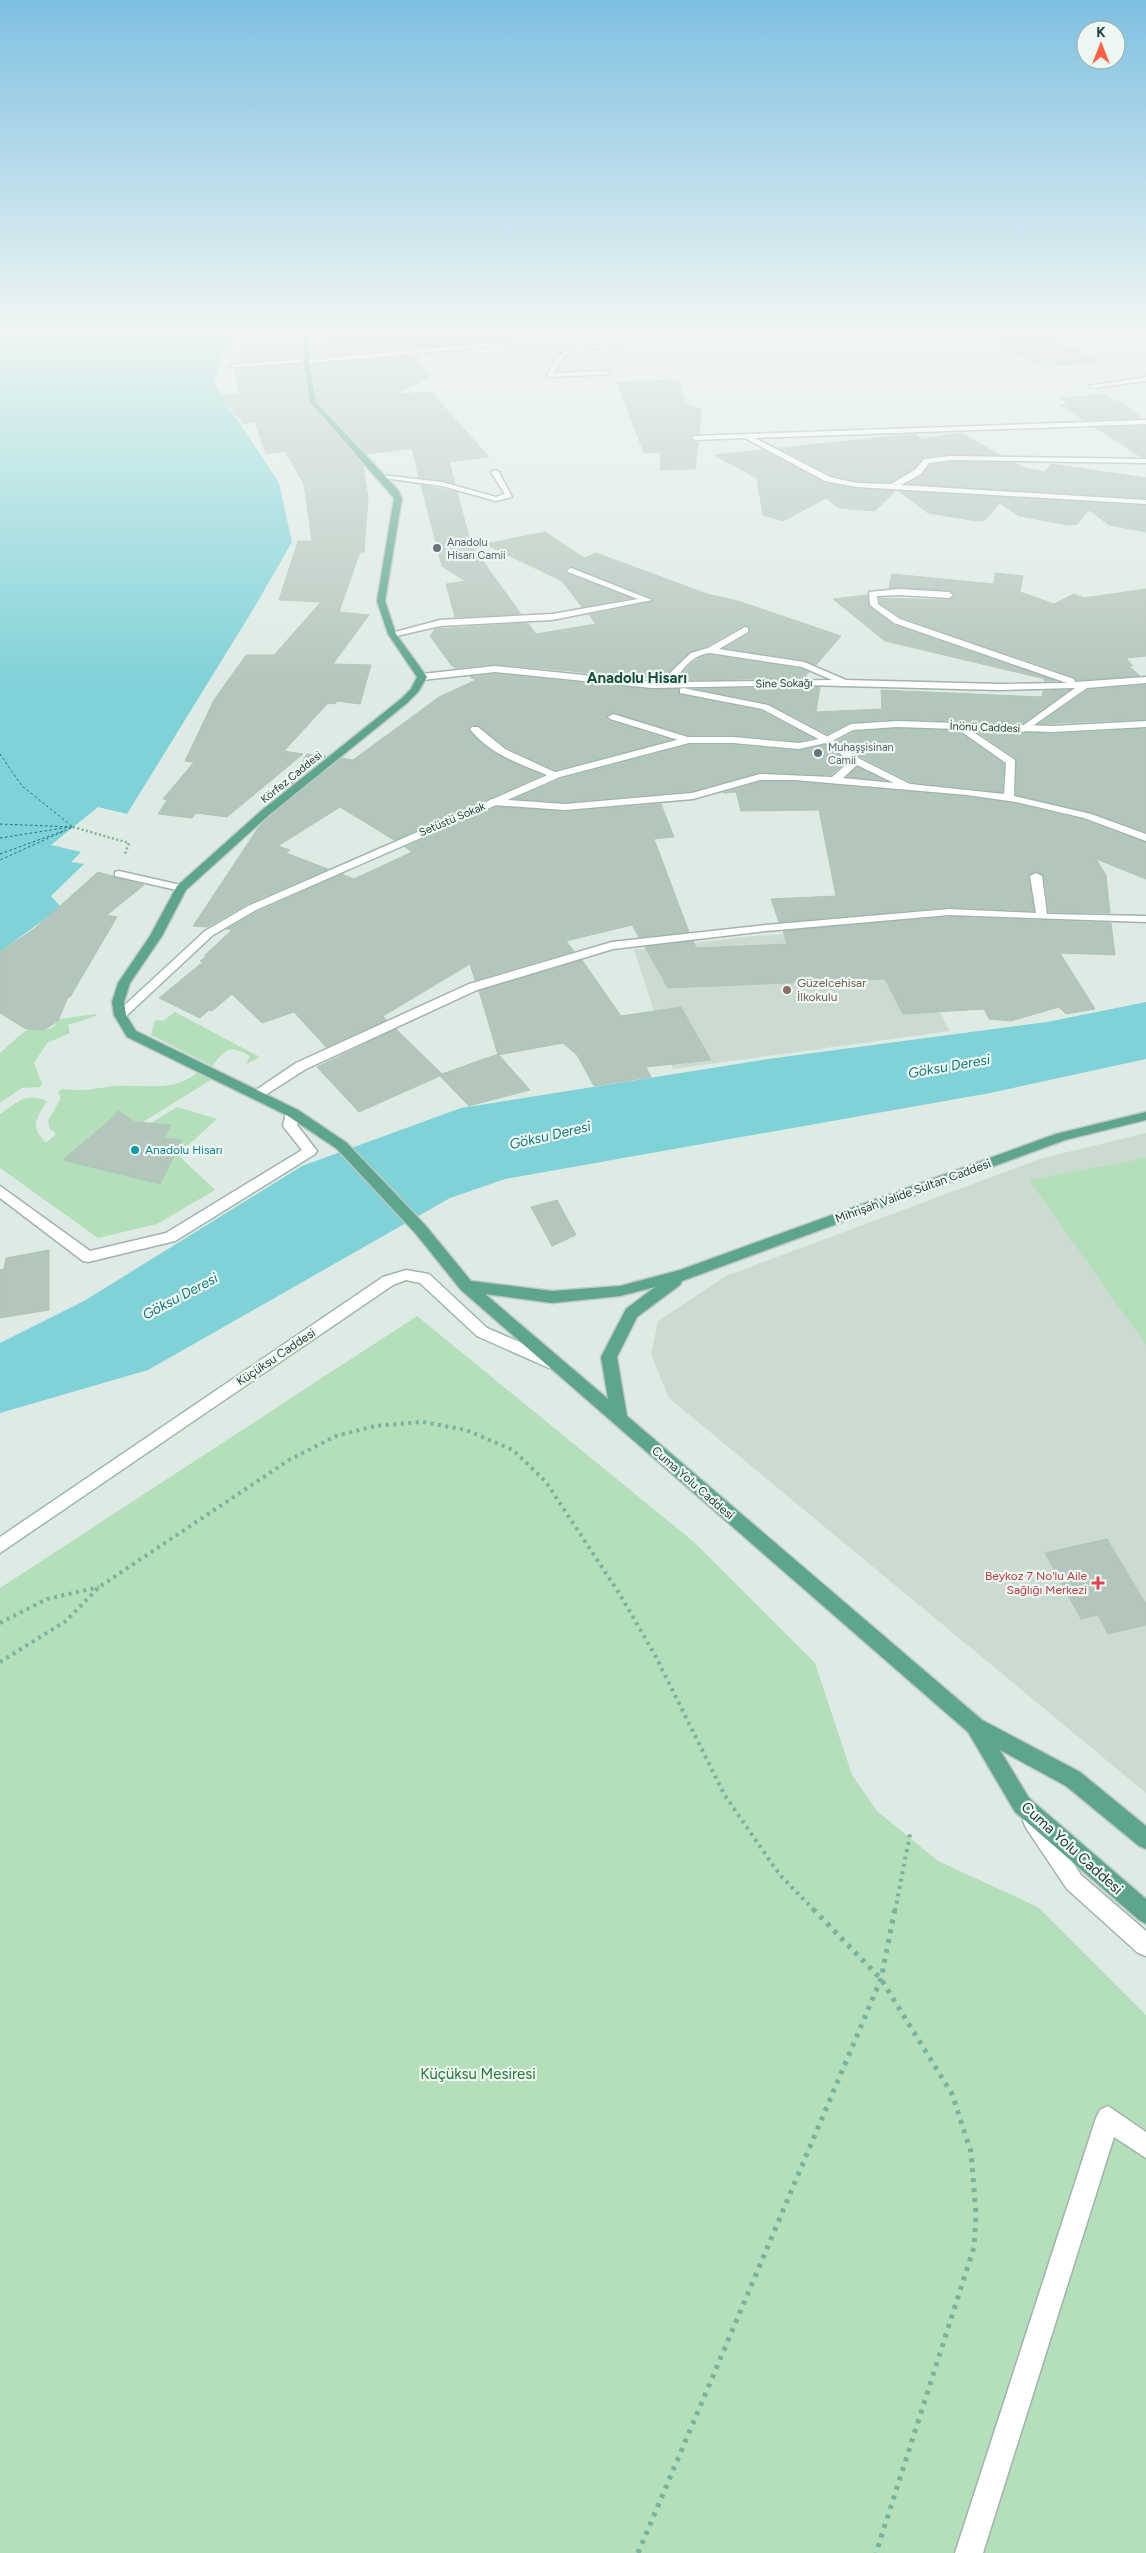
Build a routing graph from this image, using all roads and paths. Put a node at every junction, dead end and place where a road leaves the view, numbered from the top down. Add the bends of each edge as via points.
1 (355, 448) edge
2 (770, 448) edge
3 (1146, 461) edge
4 (495, 472) dead end
5 (381, 477) junction
6 (890, 488) junction
7 (1146, 502) edge
8 (571, 570) dead end
9 (948, 595) dead end
10 (745, 630) dead end
11 (392, 634) junction
12 (710, 650) junction
13 (422, 677) junction
14 (1146, 680) edge
15 (848, 684) junction
16 (652, 685) junction
17 (675, 685) junction
18 (1085, 685) junction
19 (613, 716) dead end
20 (1146, 724) edge
21 (957, 725) junction
22 (475, 729) dead end
23 (1024, 729) junction
24 (688, 740) junction
25 (827, 740) junction
26 (856, 761) junction
27 (556, 775) junction
28 (832, 782) junction
29 (914, 788) junction
30 (1009, 798) junction
31 (492, 802) junction
32 (73, 827) dead end
33 (1146, 838) edge
34 (118, 874) joint
35 (1036, 876) dead end
36 (181, 888) junction
37 (1042, 917) junction
38 (1146, 920) edge
39 (120, 1015) junction
40 (257, 1094) junction
41 (294, 1113) junction
42 (1146, 1116) edge
43 (0, 1191) edge
44 (683, 1275) junction
45 (466, 1286) junction
46 (558, 1365) junction
47 (619, 1418) junction
48 (0, 1546) edge
49 (99, 1587) junction
50 (0, 1624) edge
51 (0, 1662) edge
52 (975, 1726) junction
53 (1022, 1805) junction
54 (910, 1834) dead end
55 (1146, 1839) edge
56 (1146, 1913) edge
57 (1146, 1945) edge
58 (881, 1979) junction
59 (1146, 2146) edge
60 (638, 2553) edge
61 (876, 2553) edge
62 (969, 2553) edge

1 - 5 main road
2 - 6 street via 828,479
3 - 6 street via 950,458 927,461 918,472
4 - 5 street via 509,495 496,500 442,484
5 - 11 main road via 398,498 381,601
6 - 7 street
8 - 11 street via 648,600 552,617 440,623
9 - 18 street via 872,594 874,605 897,621
10 - 12 street
11 - 13 main road
12 - 15 street via 804,665
12 - 17 street via 695,653 686,661 675,673
13 - 16 street, Sine Sokağı via 495,669
13 - 36 main road, Körfez Caddesi via 416,690 404,701 252,824
14 - 18 street, Sine Sokağı
15 - 17 street, Sine Sokağı
15 - 18 street, Sine Sokağı
16 - 17 street, Sine Sokağı
16 - 25 street via 765,707
18 - 23 street
19 - 24 street
20 - 23 street, İnönü Caddesi
21 - 23 street, İnönü Caddesi
21 - 25 street, İnönü Caddesi via 851,727
21 - 30 street via 1011,762
22 - 27 street via 494,746
24 - 25 street, Setüstü Sokak via 799,746
24 - 27 street, Setüstü Sokak
25 - 26 street
26 - 28 street
26 - 29 street
27 - 31 street, Setüstü Sokak
28 - 29 street
28 - 31 street via 760,777 693,796 565,807
29 - 30 street
30 - 33 street via 1087,816
31 - 39 street, Setüstü Sokak via 252,908 209,933
32 - 34 path via 128,843
34 - 36 street
35 - 37 street
36 - 39 main road, Körfez Caddesi via 156,936 124,983 118,1002
37 - 38 street
37 - 40 street via 949,912 612,946 473,986 301,1066
39 - 40 main road via 132,1034
40 - 41 main road
41 - 43 street via 290,1126 310,1151 170,1237 88,1256
41 - 45 main road, Cuma Yolu Caddesi via 342,1146 421,1230
42 - 44 main road, Mihrişah Valide Sultan Caddesi via 1061,1137
44 - 45 main road via 620,1291 552,1297
44 - 47 main road via 630,1313 609,1357
45 - 46 main road, Cuma Yolu Caddesi
46 - 47 main road, Cuma Yolu Caddesi
46 - 48 street, Küçüksu Caddesi via 482,1332 424,1278 406,1275 388,1281
47 - 52 main road, Cuma Yolu Caddesi
49 - 50 path via 38,1601
49 - 51 path via 77,1614 60,1628
49 - 58 path via 289,1460 336,1436 375,1426 423,1422 466,1430 514,1450 546,1482 620,1593 656,1657 724,1794 779,1874
52 - 53 main road, Cuma Yolu Caddesi
52 - 55 main road, Cuma Yolu Caddesi via 1073,1779
53 - 56 main road, Cuma Yolu Caddesi
53 - 57 street via 1074,1882
54 - 58 path
58 - 60 path
58 - 61 path via 952,2094 971,2152 976,2214 974,2247
59 - 62 street via 1108,2118

